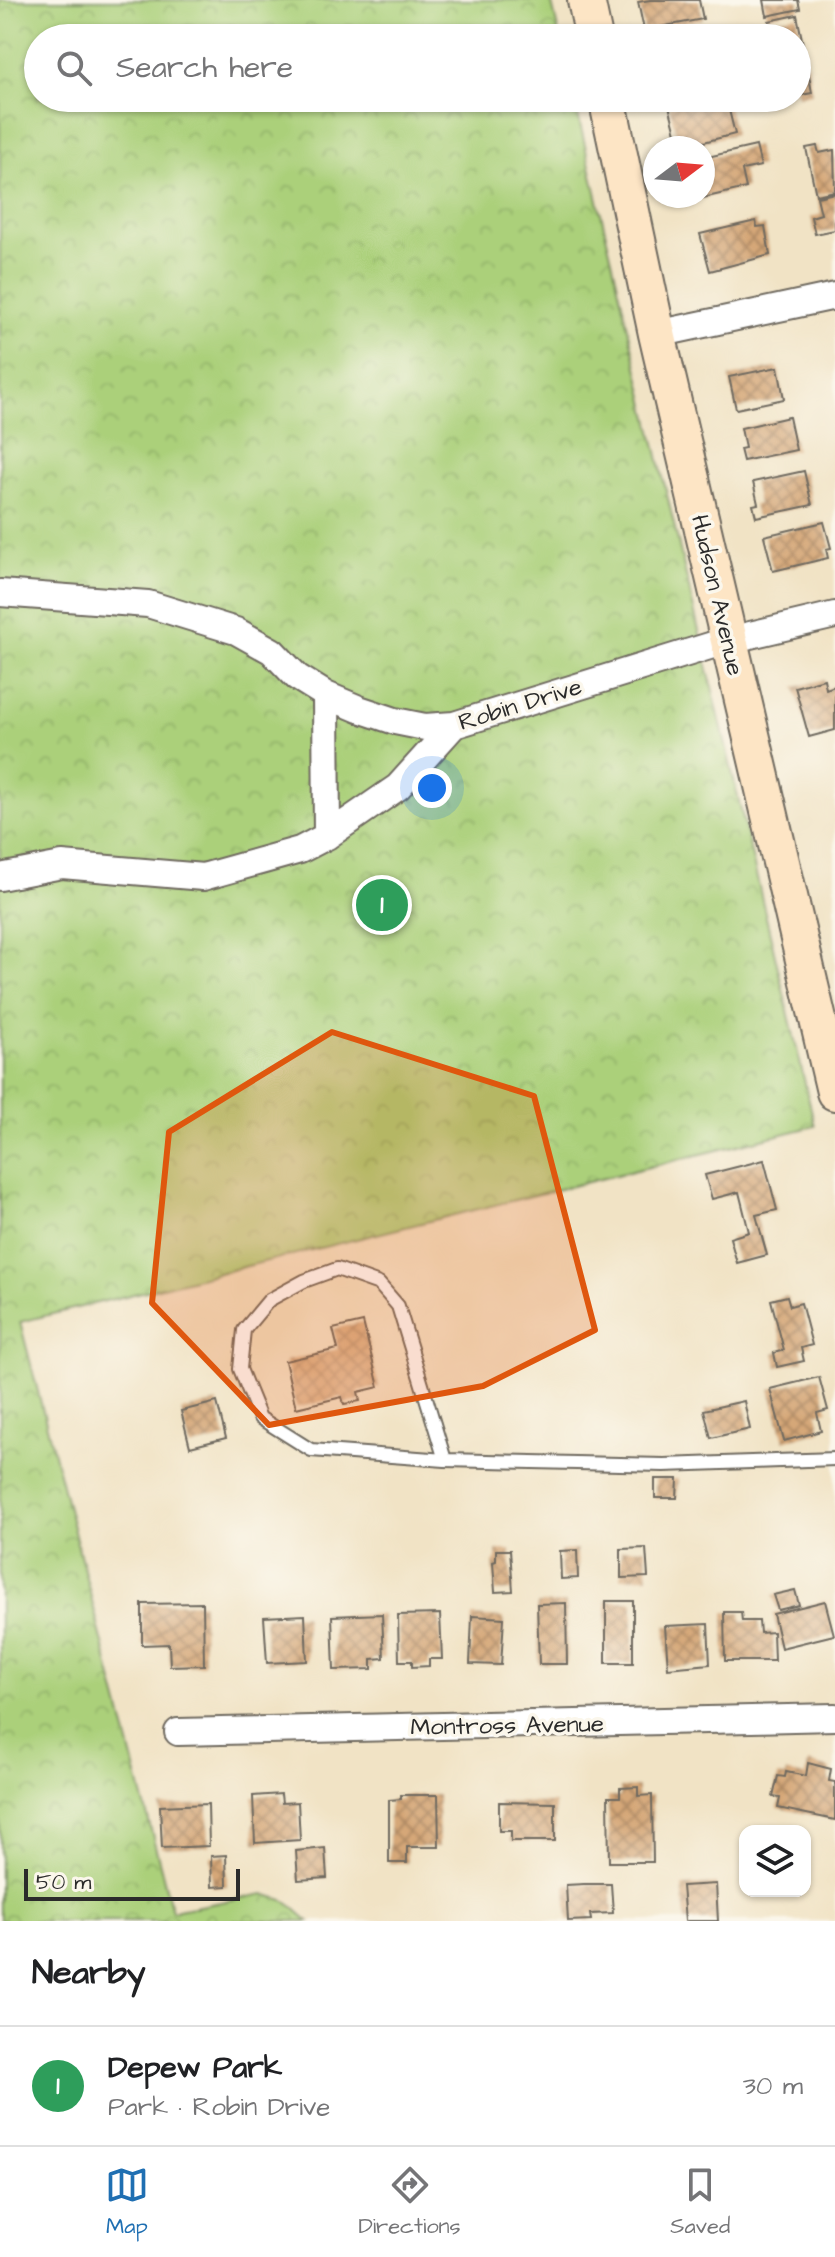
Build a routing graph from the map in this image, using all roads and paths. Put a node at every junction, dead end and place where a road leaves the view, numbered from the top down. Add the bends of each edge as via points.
1 (586, 0) edge
2 (591, 24) edge
3 (610, 112) edge
4 (835, 296) edge
5 (657, 334) junction
6 (0, 593) edge
7 (835, 615) edge
8 (729, 640) junction
9 (326, 695) junction
10 (454, 725) junction
11 (327, 836) junction
12 (0, 877) edge
13 (835, 1092) edge
14 (835, 1459) edge
15 (445, 1460) junction
16 (835, 1717) edge
17 (178, 1732) dead end

1 - 2 street
3 - 5 street, Hudson Avenue
4 - 5 street
5 - 8 street, Hudson Avenue
6 - 9 street, Robin Drive via 148,604 236,631 272,651 297,677
7 - 8 street, Robin Drive
8 - 10 street, Robin Drive
8 - 13 street, Hudson Avenue
9 - 10 street, Robin Drive via 395,721
9 - 11 street
10 - 11 street via 398,787
11 - 12 street via 300,850 203,877 62,865
14 - 15 lane via 664,1465
15 - 15 lane via 311,1450 260,1418 240,1369 244,1330 269,1300 337,1269 379,1284 398,1306
16 - 17 street, Montross Avenue

